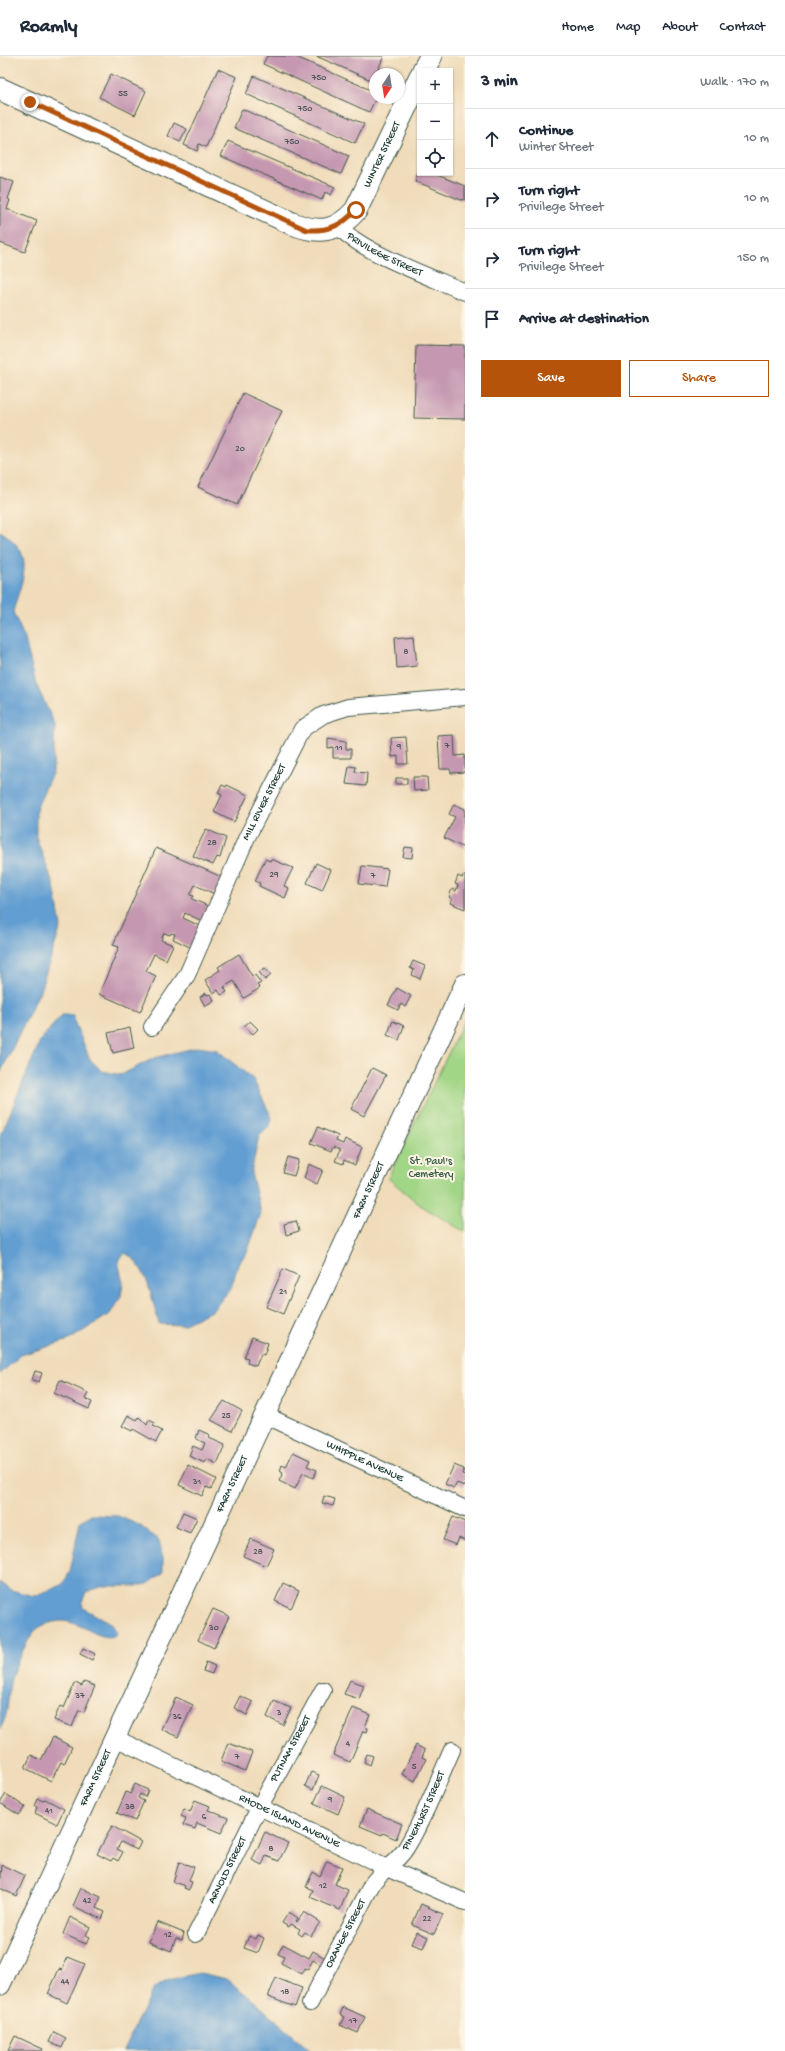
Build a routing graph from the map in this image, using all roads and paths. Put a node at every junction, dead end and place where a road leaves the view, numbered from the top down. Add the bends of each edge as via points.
1 (430, 56) edge
2 (424, 68) edge
3 (417, 83) edge
4 (0, 89) edge
5 (338, 226) junction
6 (465, 292) edge
7 (465, 697) edge
8 (465, 984) edge
9 (152, 1027) dead end
10 (265, 1415) junction
11 (465, 1509) edge
12 (323, 1690) dead end
13 (115, 1738) junction
14 (452, 1750) dead end
15 (259, 1808) junction
16 (389, 1869) junction
17 (465, 1902) edge
18 (196, 1934) dead end
19 (0, 1985) edge
20 (310, 2004) dead end

1 - 2 main road
3 - 5 main road, WINTER STREET via 356,210
4 - 5 main road, PRIVILEGE STREET via 307,230
5 - 6 street, PRIVILEGE STREET via 343,232 372,250
7 - 9 street, MILL RIVER STREET via 348,707 323,715 302,729 247,837 187,975
8 - 10 street, FARM STREET
10 - 11 street, WHIPPLE AVENUE
10 - 13 street, FARM STREET
12 - 15 street, PUTNAM STREET
13 - 15 street, RHODE ISLAND AVENUE
13 - 19 street, FARM STREET
14 - 16 street, PINEHURST STREET via 406,1848
15 - 16 street, RHODE ISLAND AVENUE
15 - 18 street, ARNOLD STREET
16 - 17 street, RHODE ISLAND AVENUE
16 - 20 street, ORANGE STREET via 372,1884

